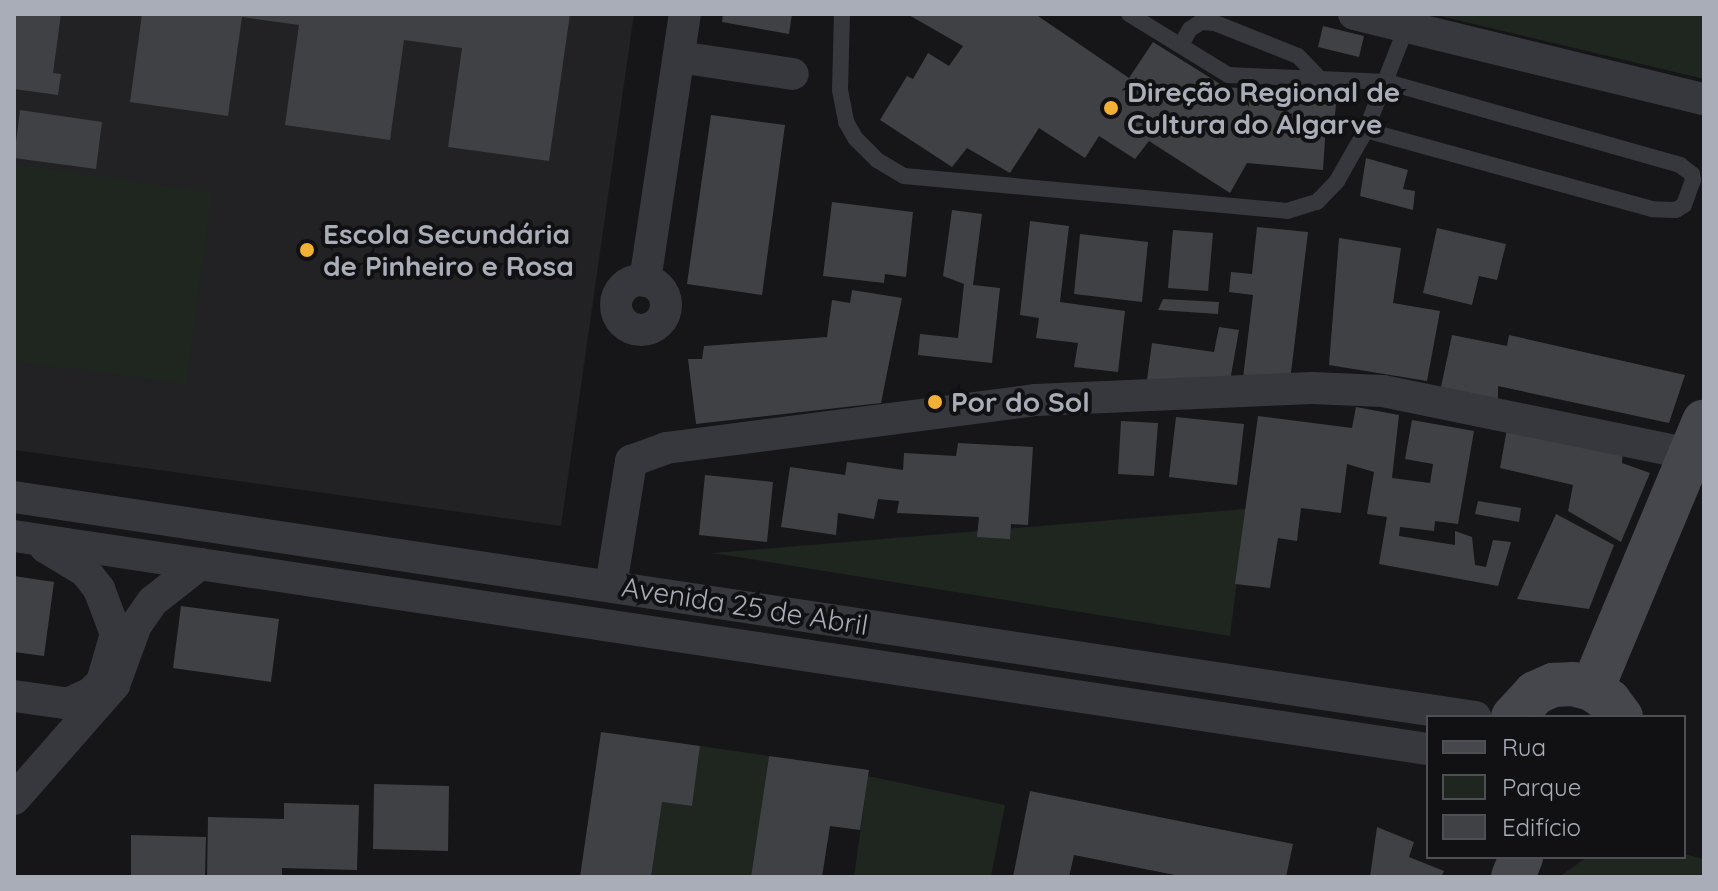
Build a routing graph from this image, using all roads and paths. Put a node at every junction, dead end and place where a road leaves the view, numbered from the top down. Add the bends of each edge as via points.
1 (685, 14) edge
2 (842, 14) edge
3 (1129, 14) edge
4 (1354, 14) edge
5 (1406, 28) junction
6 (1181, 45) junction
7 (679, 57) junction
8 (793, 74) dead end
9 (1321, 80) junction
10 (1387, 82) junction
11 (1704, 99) edge
12 (1366, 130) junction
13 (645, 281) dead end
14 (1697, 437) edge
15 (14, 497) edge
16 (19, 537) edge
17 (200, 564) junction
18 (611, 586) junction
19 (14, 696) edge
20 (1606, 703) edge
21 (82, 705) junction
22 (1463, 715) edge
23 (1515, 715) edge
24 (1426, 749) edge
25 (19, 787) edge

1 - 7 street
2 - 12 lane via 840,90 846,122 877,160 920,180 1287,211 1303,209 1329,192
3 - 6 lane
4 - 5 street
5 - 10 lane
5 - 11 street
6 - 9 lane via 1228,75
6 - 9 lane via 1190,29 1201,22 1215,23 1298,56
7 - 8 street
7 - 13 street
9 - 10 lane
10 - 12 lane
10 - 12 lane via 1680,165 1692,174 1689,197 1676,210 1652,209
14 - 18 street via 1383,391 1312,388 1036,400 619,452
14 - 20 street
15 - 18 street, Avenida 25 de Abril
16 - 17 street, Avenida 25 de Abril
16 - 21 street via 61,554 85,571 99,589 116,634 102,682
17 - 21 street via 153,601 136,625 114,685
17 - 24 street, Avenida 25 de Abril
18 - 22 street, Avenida 25 de Abril
19 - 21 street
20 - 23 street via 1573,684 1553,685 1535,693
21 - 25 street

